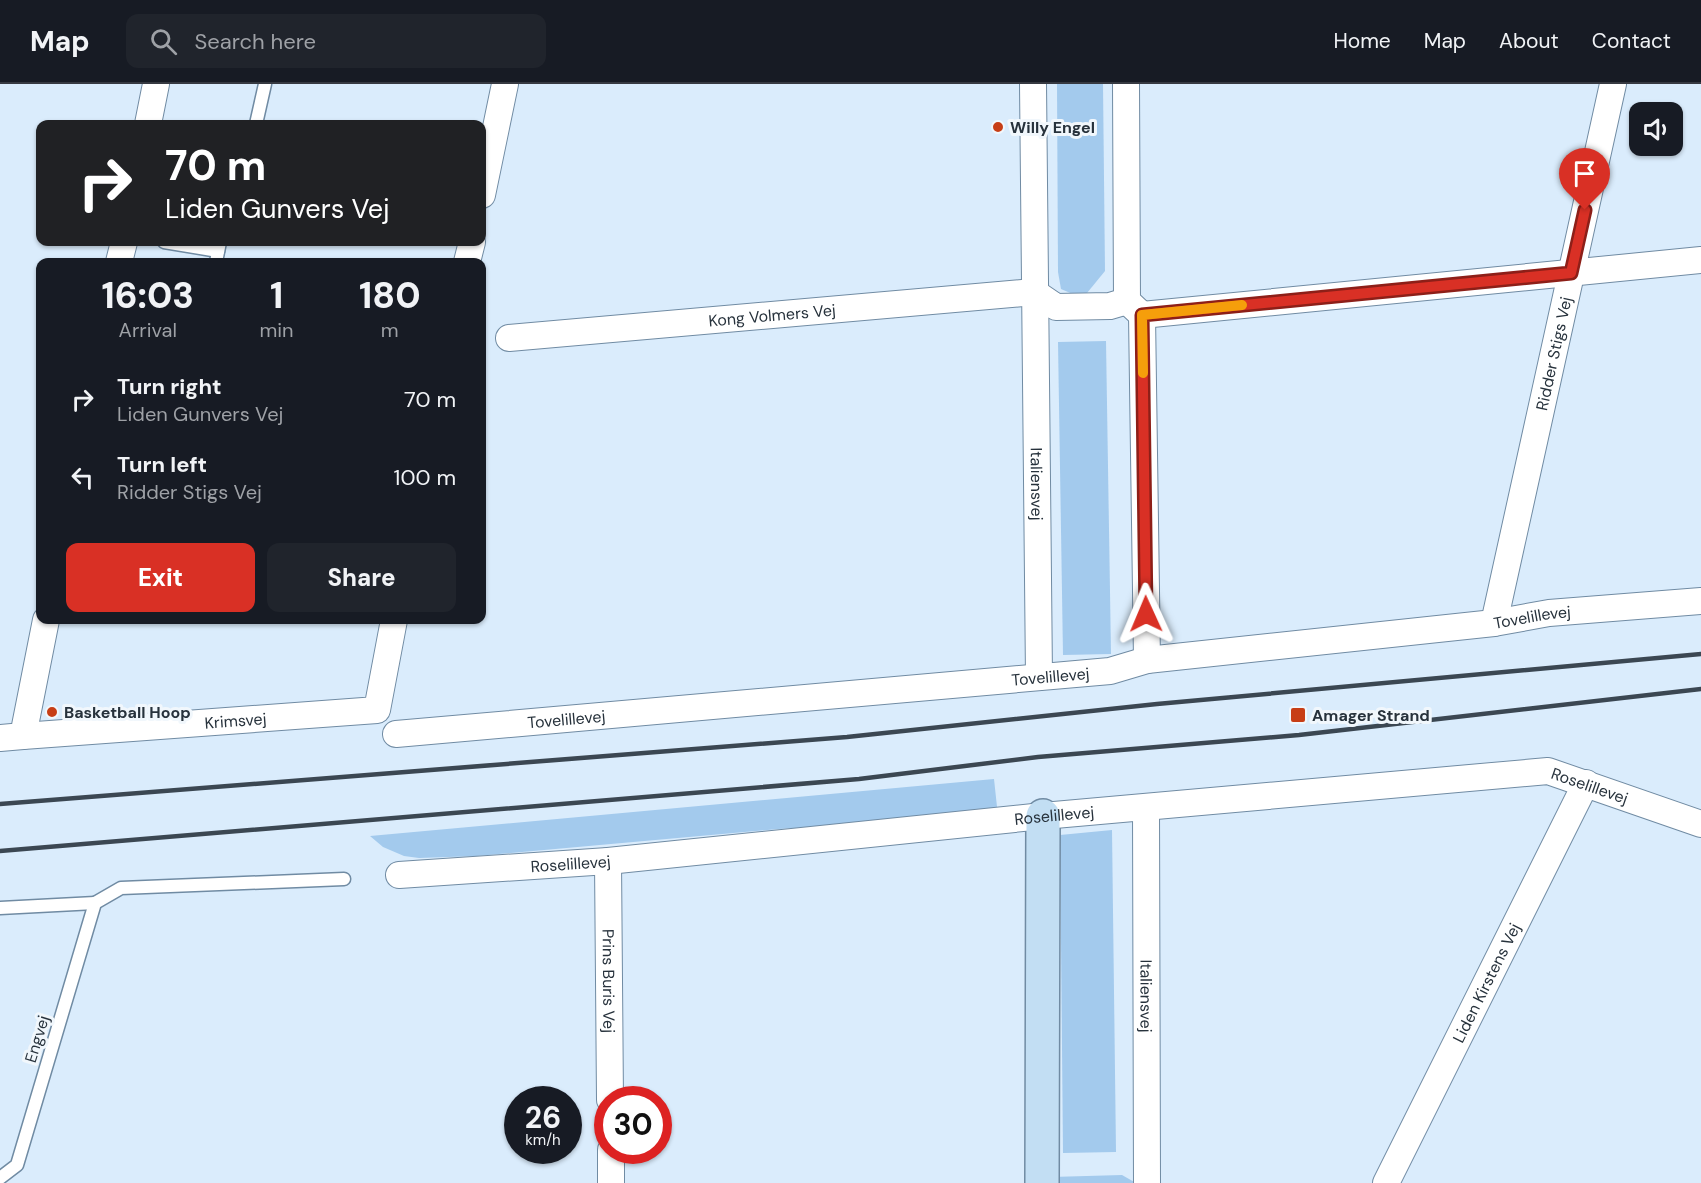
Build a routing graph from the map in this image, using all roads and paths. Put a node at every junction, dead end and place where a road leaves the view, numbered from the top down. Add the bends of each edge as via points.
1 (156, 84) edge
2 (265, 84) edge
3 (505, 84) edge
4 (1034, 84) edge
5 (1126, 84) edge
6 (1613, 84) edge
7 (149, 120) edge
8 (257, 120) edge
9 (486, 176) edge
10 (186, 246) edge
11 (218, 252) edge
12 (1701, 260) edge
13 (1571, 273) junction
14 (1034, 292) junction
15 (1134, 308) junction
16 (509, 338) dead end
17 (1701, 601) edge
18 (1494, 623) junction
19 (45, 624) edge
20 (388, 624) edge
21 (1146, 660) junction
22 (1039, 677) junction
23 (396, 734) dead end
24 (12, 737) edge
25 (1586, 783) junction
26 (1146, 808) junction
27 (1043, 816) junction
28 (1701, 824) edge
29 (608, 861) junction
30 (399, 875) dead end
31 (344, 879) dead end
32 (95, 903) junction
33 (0, 908) edge
34 (610, 1086) edge
35 (611, 1164) edge
36 (0, 1178) edge
37 (1037, 1178) edge
38 (611, 1183) edge
39 (1148, 1183) edge
40 (1386, 1183) edge

1 - 7 street
2 - 8 lane
3 - 9 street
4 - 14 street, Italiensvej
5 - 15 street
6 - 13 street, Ridder Stigs Vej
10 - 11 lane
12 - 13 street
13 - 15 street
13 - 18 street, Ridder Stigs Vej
14 - 15 street via 1056,307
14 - 16 street, Kong Volmers Vej
14 - 22 street, Italiensvej
15 - 21 street
17 - 18 street, Tovelillevej via 1549,613
18 - 21 street, Tovelillevej
19 - 24 street, Krimsvej
20 - 24 street, Krimsvej via 376,710
21 - 22 street, Tovelillevej via 1110,671
22 - 23 street, Tovelillevej
25 - 26 street, Roselillevej via 1548,771
25 - 28 street, Roselillevej
25 - 40 street, Liden Kirstens Vej
26 - 27 street, Roselillevej
26 - 39 street, Italiensvej
27 - 29 street, Roselillevej
27 - 37 street
29 - 30 street, Roselillevej
29 - 34 street, Prins Buris Vej
31 - 32 lane via 121,888
32 - 33 lane
32 - 36 lane, Engvej via 17,1165
35 - 38 street

